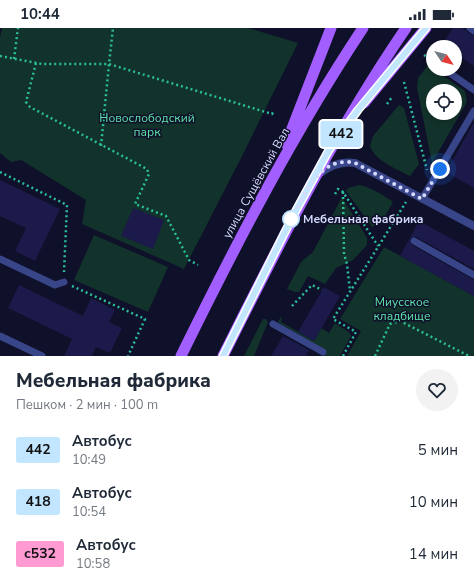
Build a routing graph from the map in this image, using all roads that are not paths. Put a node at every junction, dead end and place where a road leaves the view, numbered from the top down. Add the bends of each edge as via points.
1 (331, 28) edge
2 (363, 28) edge
3 (406, 28) edge
4 (426, 28) edge
5 (470, 28) edge
6 (474, 31) edge
7 (454, 76) edge
8 (474, 90) edge
9 (474, 111) edge
10 (329, 150) junction
11 (271, 180) junction
12 (311, 184) junction
13 (422, 199) junction
14 (474, 226) edge
15 (414, 241) dead end
16 (0, 259) edge
17 (474, 275) edge
18 (64, 282) road end
19 (273, 324) dead end
20 (0, 336) edge
21 (323, 352) dead end
22 (42, 356) edge
23 (181, 356) edge
24 (223, 356) edge

1 - 11 main road
2 - 11 main road, улица Сущёвский Вал via 337,67
3 - 10 main road
4 - 10 main road via 358,110
5 - 6 lane
7 - 8 lane
9 - 13 lane
10 - 12 main road
11 - 23 main road, улица Сущёвский Вал
12 - 13 street via 327,168 346,162 361,166
12 - 24 main road
13 - 14 street
15 - 17 lane
16 - 18 lane via 55,285
19 - 21 lane
20 - 22 lane

